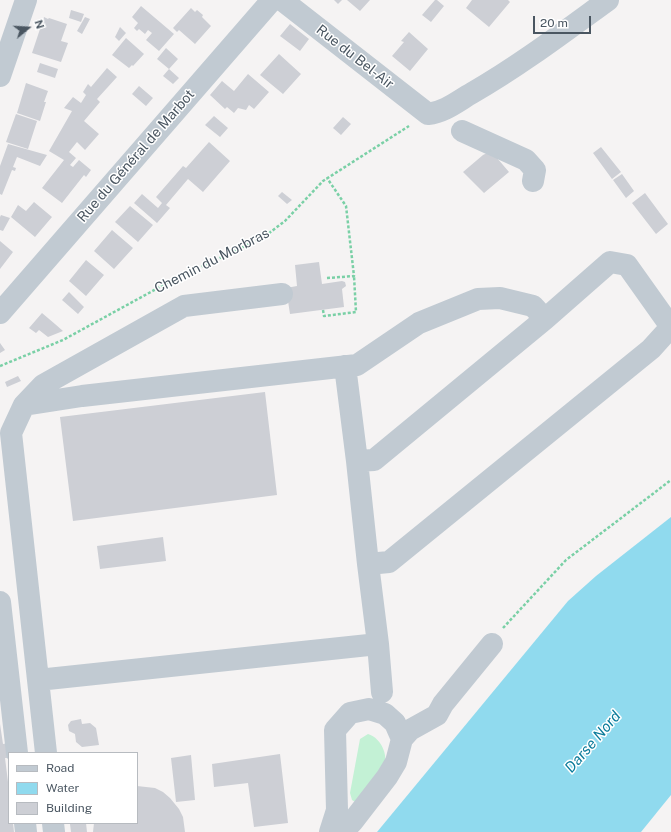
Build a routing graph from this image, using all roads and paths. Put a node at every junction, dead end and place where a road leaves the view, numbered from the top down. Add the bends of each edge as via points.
1 (26, 0) edge
2 (272, 0) edge
3 (282, 0) edge
4 (608, 0) edge
5 (0, 76) edge
6 (428, 114) junction
7 (462, 131) dead end
8 (327, 178) junction
9 (533, 181) dead end
10 (354, 276) junction
11 (326, 278) dead end
12 (282, 294) dead end
13 (323, 310) dead end
14 (0, 313) edge
15 (545, 319) junction
16 (0, 366) edge
17 (345, 366) junction
18 (24, 405) junction
19 (357, 461) junction
20 (671, 480) edge
21 (368, 564) junction
22 (0, 602) edge
23 (497, 636) joint
24 (378, 644) junction
25 (38, 680) junction
26 (382, 692) dead end
27 (402, 739) junction
28 (17, 752) edge
29 (46, 752) edge
30 (330, 832) edge
31 (343, 832) edge

1 - 5 street
2 - 14 street, Rue du Général de Marbot
3 - 6 street, Rue du Bel-Air
4 - 6 street via 487,84 439,112
6 - 8 path, Chemin du Morbras
7 - 9 street via 526,160 535,170
8 - 10 path via 346,206
8 - 16 path, Chemin du Morbras via 285,221 264,237 169,282 63,340
10 - 11 path
10 - 13 path via 356,312 324,316
12 - 18 street via 184,306 43,385
15 - 17 street via 533,306 500,298 478,299 418,323 357,365
15 - 19 street via 374,460
15 - 21 street via 610,262 627,265 671,327 651,349 389,562
17 - 18 street
17 - 19 street
18 - 25 street via 11,433
19 - 21 street
20 - 23 path via 566,560
21 - 24 street
22 - 28 street
23 - 27 street via 437,715 410,730
24 - 25 street
24 - 26 street
25 - 29 street
27 - 30 street via 395,724 385,714 369,709 350,713 335,730 337,810
27 - 31 street via 396,762 387,777

